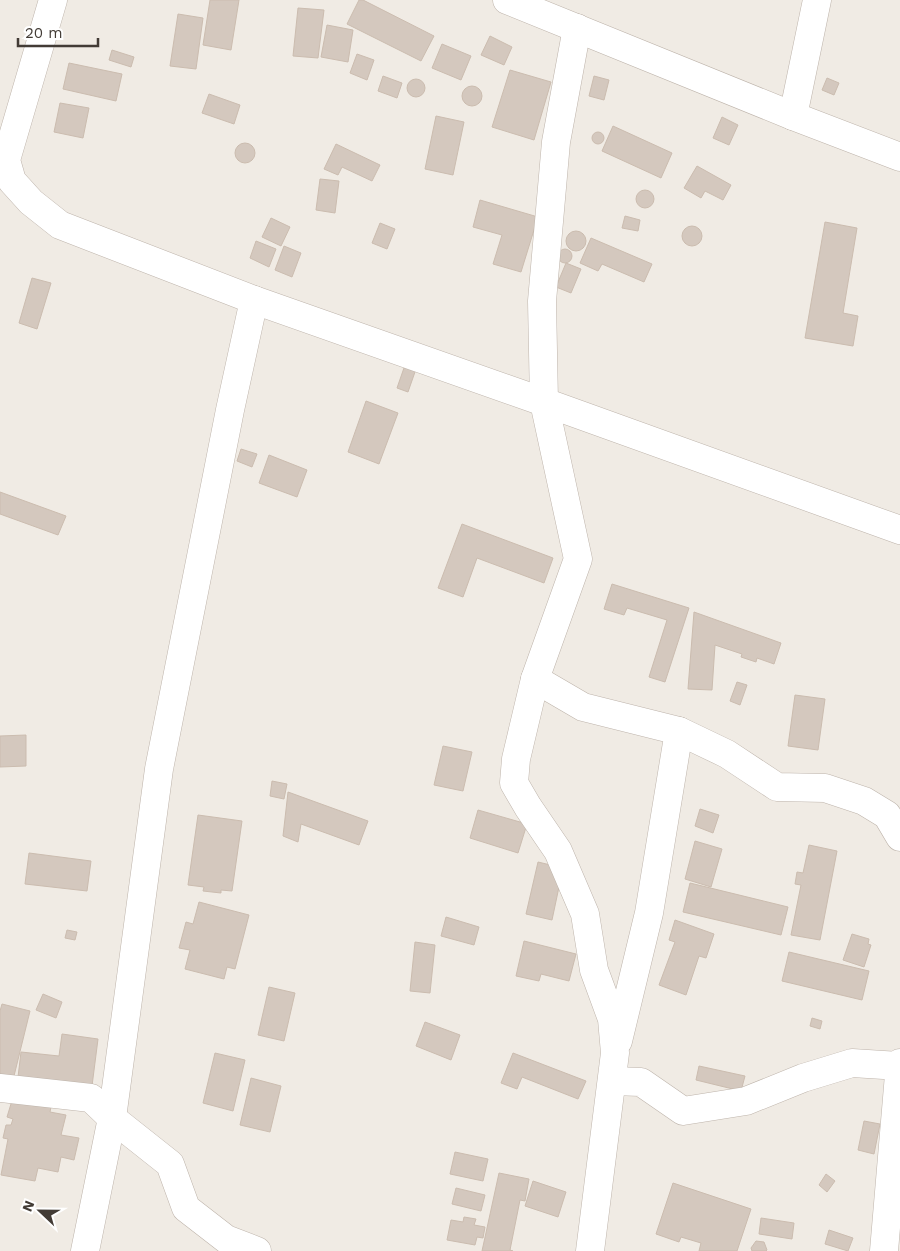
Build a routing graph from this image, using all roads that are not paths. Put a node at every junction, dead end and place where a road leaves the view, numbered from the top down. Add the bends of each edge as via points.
1 (53, 0) edge
2 (507, 0) edge
3 (817, 0) edge
4 (577, 28) junction
5 (793, 116) junction
6 (900, 157) edge
7 (3, 173) edge
8 (254, 300) junction
9 (544, 402) junction
10 (900, 530) edge
11 (535, 680) junction
12 (679, 731) junction
13 (900, 836) edge
14 (615, 1054) junction
15 (900, 1065) edge
16 (612, 1081) junction
17 (0, 1088) edge
18 (112, 1118) junction
19 (85, 1251) edge
20 (257, 1251) edge
21 (590, 1251) edge
22 (884, 1251) edge

1 - 7 street
2 - 4 street
3 - 5 street
4 - 5 street
4 - 9 street via 556,142 542,301
5 - 6 street
7 - 8 street via 31,202 60,225
8 - 9 street
8 - 18 street via 160,769
9 - 10 street
9 - 11 street via 578,559
11 - 12 street via 583,707
11 - 14 street via 516,759 514,783 558,851 585,914 594,970 612,1019
12 - 13 street via 727,754 777,787 825,788 864,801 886,816
12 - 14 street via 649,913
14 - 16 street
15 - 16 street via 852,1063 746,1101 683,1111 641,1082
15 - 22 street
16 - 21 street
17 - 18 street via 91,1098
18 - 19 street
18 - 20 street via 170,1164 186,1208 226,1239

